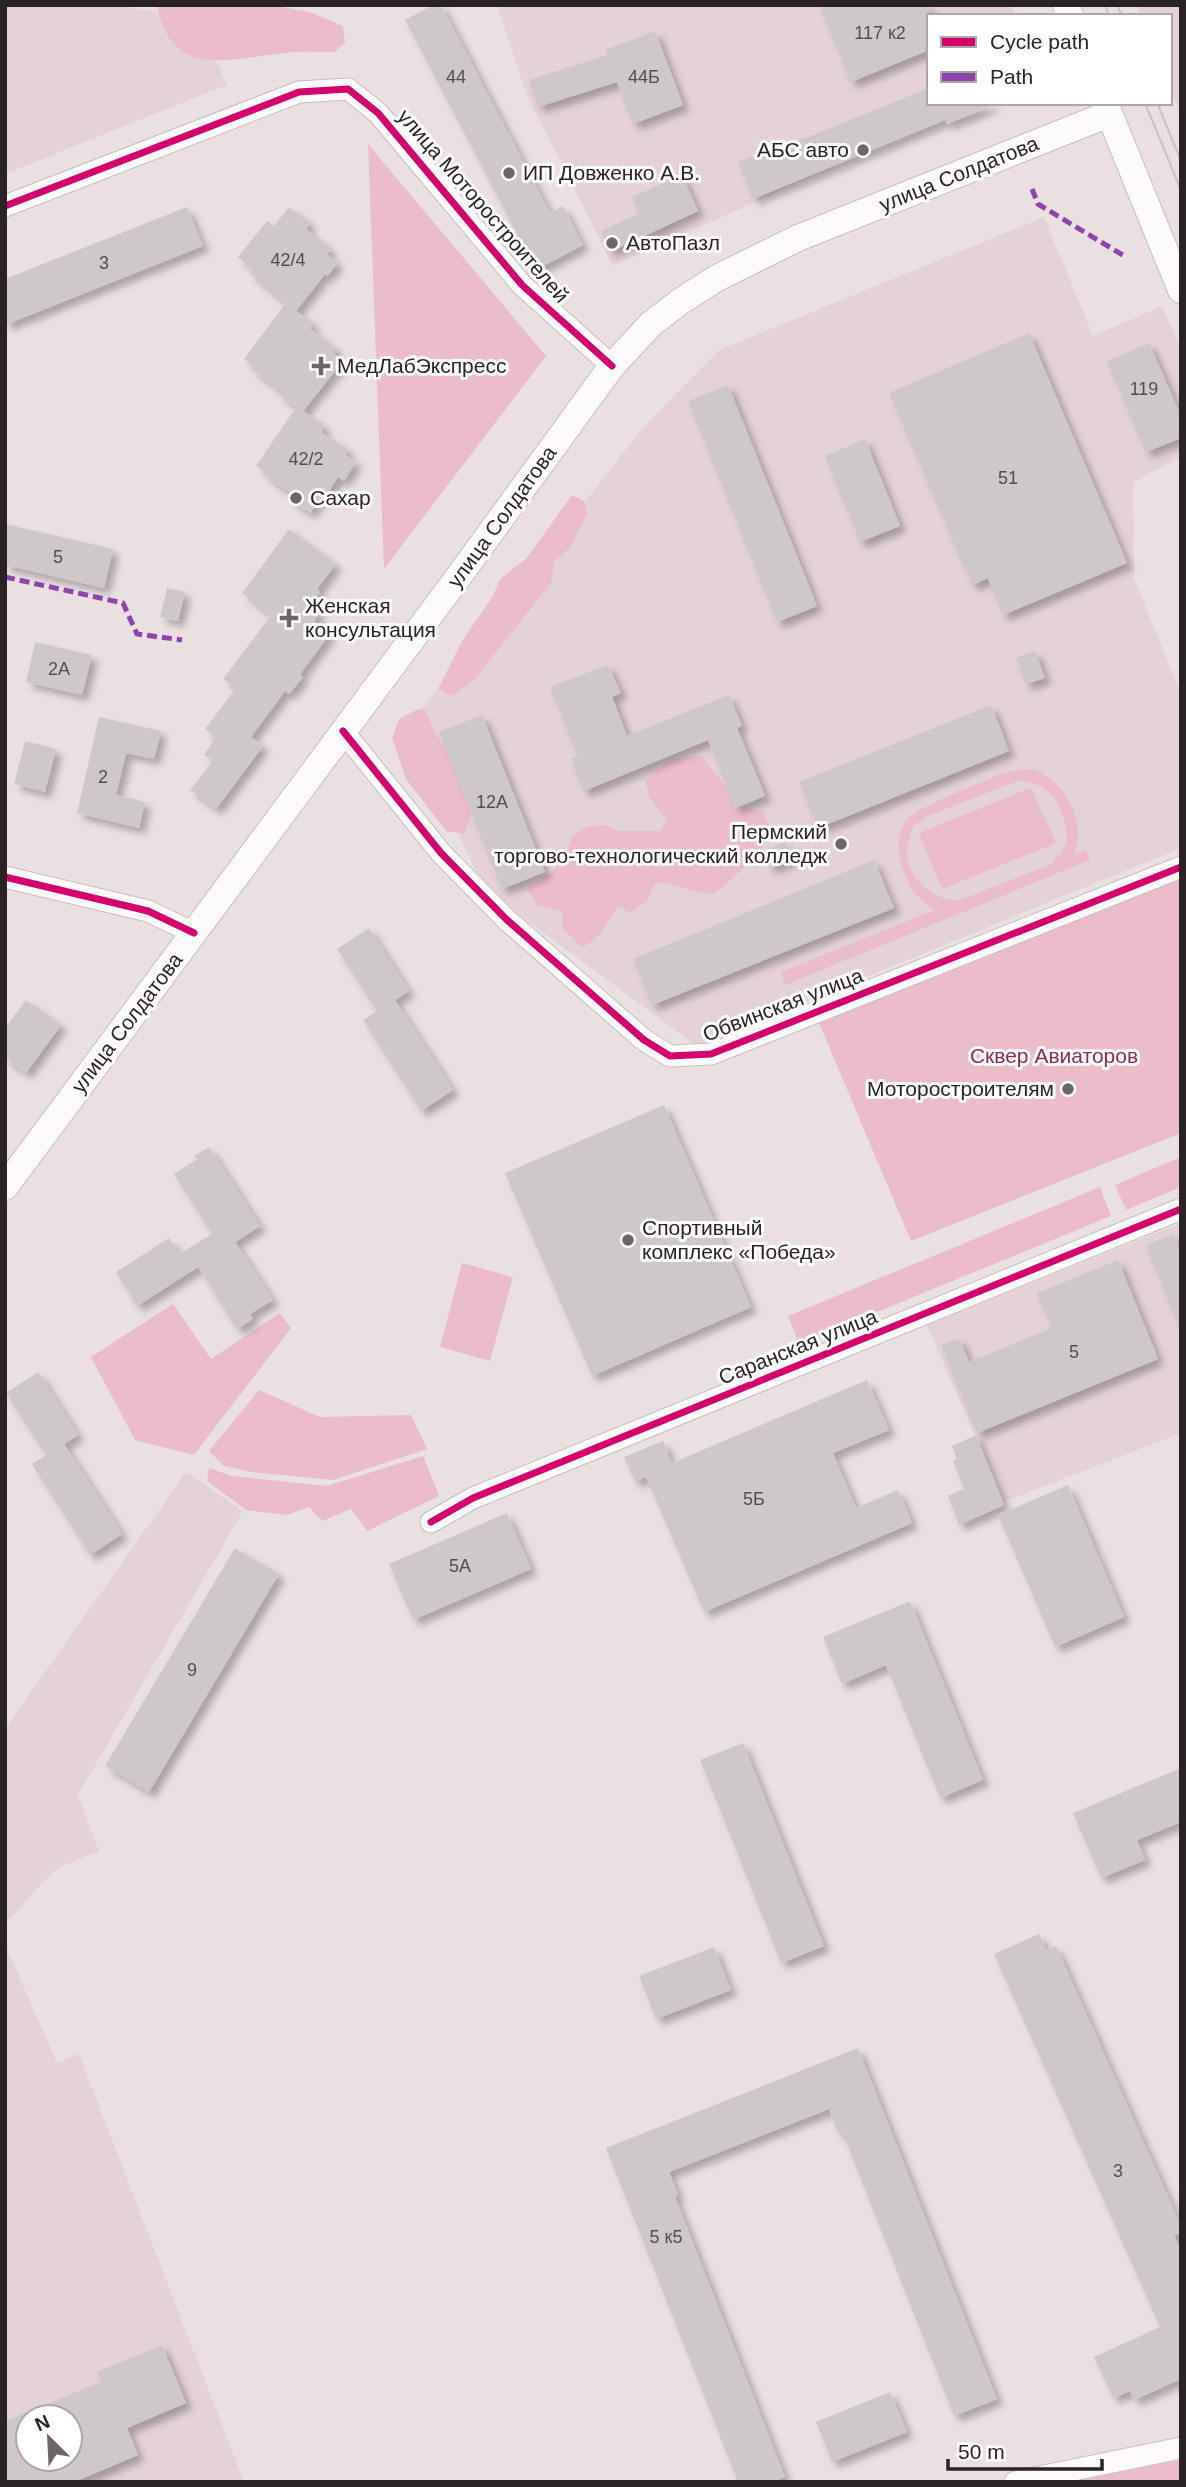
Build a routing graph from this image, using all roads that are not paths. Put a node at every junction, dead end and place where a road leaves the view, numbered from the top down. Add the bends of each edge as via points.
1 (1107, 109) edge
2 (5, 206) edge
3 (1181, 290) edge
4 (612, 366) junction
5 (343, 731) junction
6 (1181, 867) edge
7 (5, 877) edge
8 (194, 933) junction
9 (5, 1187) edge
10 (1181, 1209) edge
11 (431, 1522) dead end
12 (1181, 2448) edge
13 (1015, 2482) edge

1 - 3 main road
1 - 4 main road, улица Солдатова via 748,261 651,324
2 - 4 street, улица Моторостроителей via 299,92 348,89 378,113 522,285
4 - 5 main road, улица Солдатова
5 - 6 street, Обвинская улица via 441,853 497,910 644,1040 670,1056 711,1054
5 - 8 main road, улица Солдатова
7 - 8 street via 148,911
8 - 9 main road, улица Солдатова
10 - 11 street, Саранская улица via 473,1499
12 - 13 street

